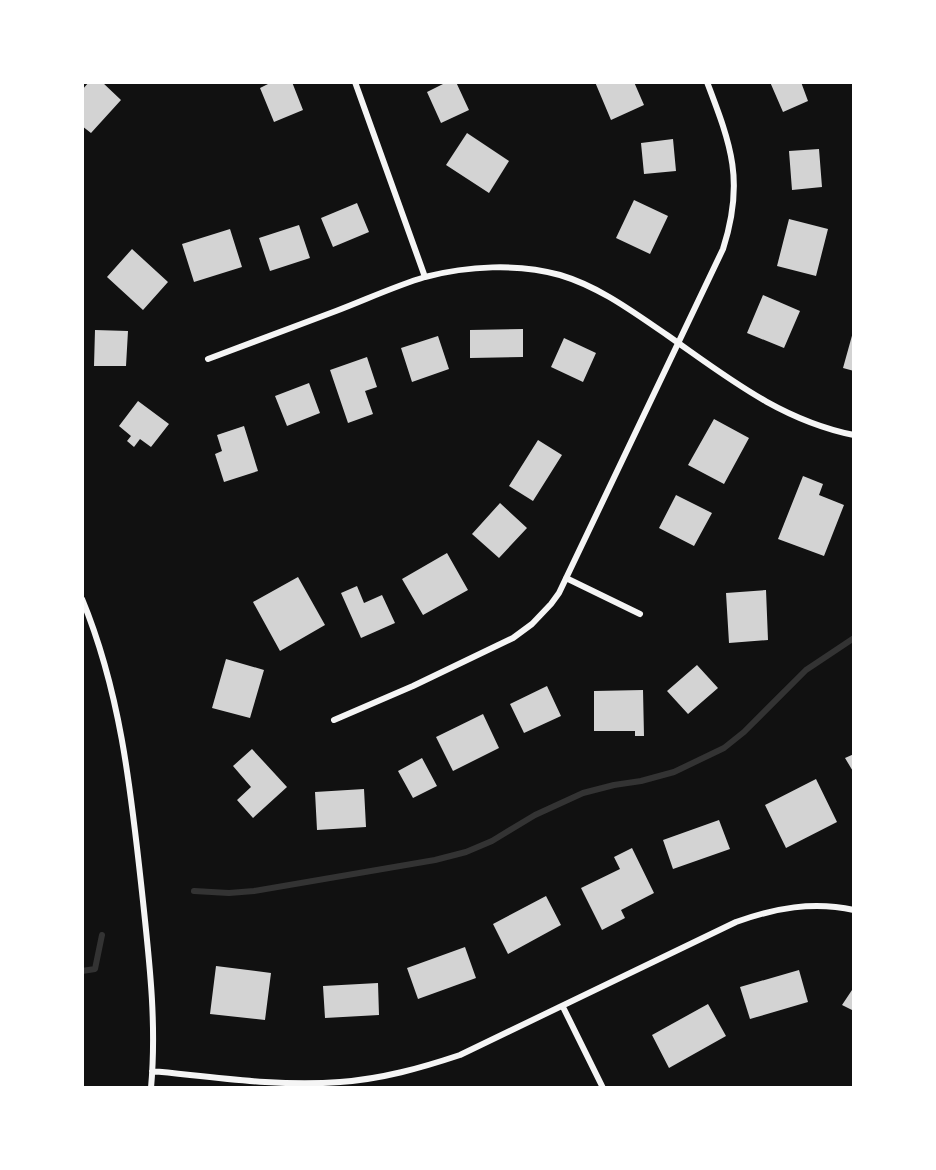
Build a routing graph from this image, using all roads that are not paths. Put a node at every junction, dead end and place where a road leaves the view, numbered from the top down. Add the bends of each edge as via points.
1 (356, 82) edge
2 (707, 82) edge
3 (425, 278) junction
4 (679, 344) junction
5 (208, 359) dead end
6 (854, 435) edge
7 (566, 578) junction
8 (82, 599) edge
9 (639, 614) dead end
10 (334, 720) dead end
11 (854, 910) edge
12 (563, 1007) junction
13 (152, 1071) junction
14 (151, 1088) edge
15 (603, 1088) edge

1 - 3 street
2 - 4 street via 731,153 734,201 723,249
3 - 4 street via 502,267 561,276 593,287
3 - 5 street
4 - 6 street via 785,413
4 - 7 street
7 - 9 street
7 - 10 street via 551,604 513,638
8 - 13 street via 115,702 128,766 152,989
11 - 12 street via 812,905 753,916
12 - 13 street via 460,1055 389,1076 339,1083 289,1083
12 - 15 street
13 - 14 street

